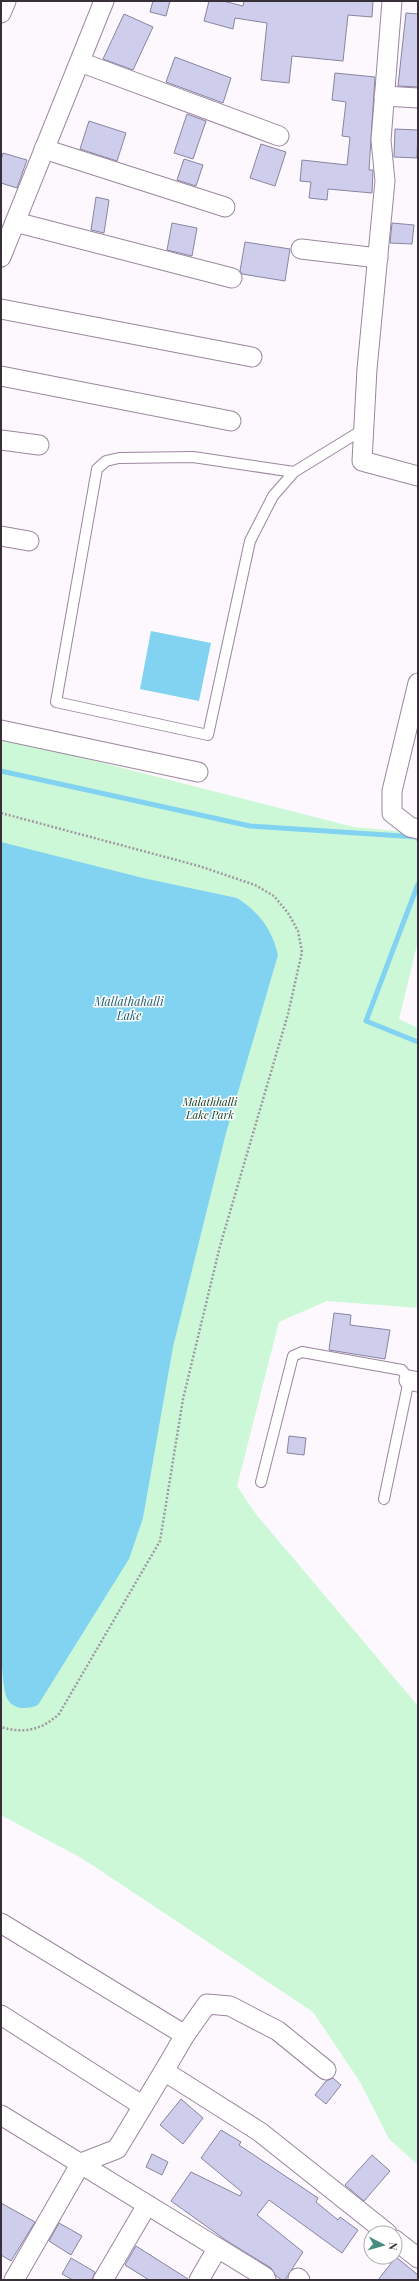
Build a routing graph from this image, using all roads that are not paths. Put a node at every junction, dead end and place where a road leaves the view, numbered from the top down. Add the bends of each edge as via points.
1 (6, 1) edge
2 (104, 1) edge
3 (392, 1) edge
4 (1, 13) edge
5 (80, 62) junction
6 (384, 96) junction
7 (418, 98) edge
8 (279, 136) dead end
9 (44, 149) junction
10 (225, 207) dead end
11 (15, 222) junction
12 (301, 249) dead end
13 (1, 257) edge
14 (378, 258) junction
15 (232, 278) dead end
16 (1, 309) edge
17 (252, 357) dead end
18 (1, 376) edge
19 (231, 421) dead end
20 (364, 429) junction
21 (1, 440) edge
22 (39, 445) dead end
23 (294, 472) junction
24 (418, 476) edge
25 (1, 536) edge
26 (28, 541) dead end
27 (418, 683) edge
28 (1, 730) edge
29 (198, 772) dead end
30 (418, 829) edge
31 (414, 1381) edge
32 (261, 1482) dead end
33 (384, 1499) dead end
34 (1, 1923) edge
35 (1, 2015) edge
36 (186, 2035) junction
37 (326, 2070) dead end
38 (164, 2071) junction
39 (143, 2106) junction
40 (2, 2117) edge
41 (81, 2163) junction
42 (147, 2205) junction
43 (377, 2225) edge
44 (403, 2246) edge
45 (217, 2249) junction
46 (418, 2258) edge
47 (14, 2280) edge
48 (103, 2280) edge
49 (199, 2280) edge
50 (266, 2280) edge

1 - 4 street
2 - 5 street
3 - 6 street
5 - 8 street
5 - 9 street
6 - 7 street
6 - 14 street via 381,140 385,181
9 - 10 street
9 - 11 street
11 - 13 street
11 - 15 street
12 - 14 street
14 - 20 street
16 - 17 street
18 - 19 street
20 - 23 lane
20 - 24 street via 362,461
21 - 22 street
23 - 23 lane via 273,496 250,541 208,735 56,702 97,469 106,461 119,458 193,457
25 - 26 street
27 - 30 street via 392,791 392,813 410,827
28 - 29 street
31 - 32 lane via 402,1370 302,1352 293,1356
31 - 33 lane
34 - 36 street
35 - 39 street
36 - 37 street via 206,2004 230,2006 278,2031
36 - 38 street
38 - 39 street
38 - 43 street via 260,2132
39 - 41 street via 117,2149
40 - 41 street
41 - 42 street
41 - 47 street
42 - 45 street
42 - 48 street
44 - 46 street
45 - 49 street
45 - 50 street via 265,2277

